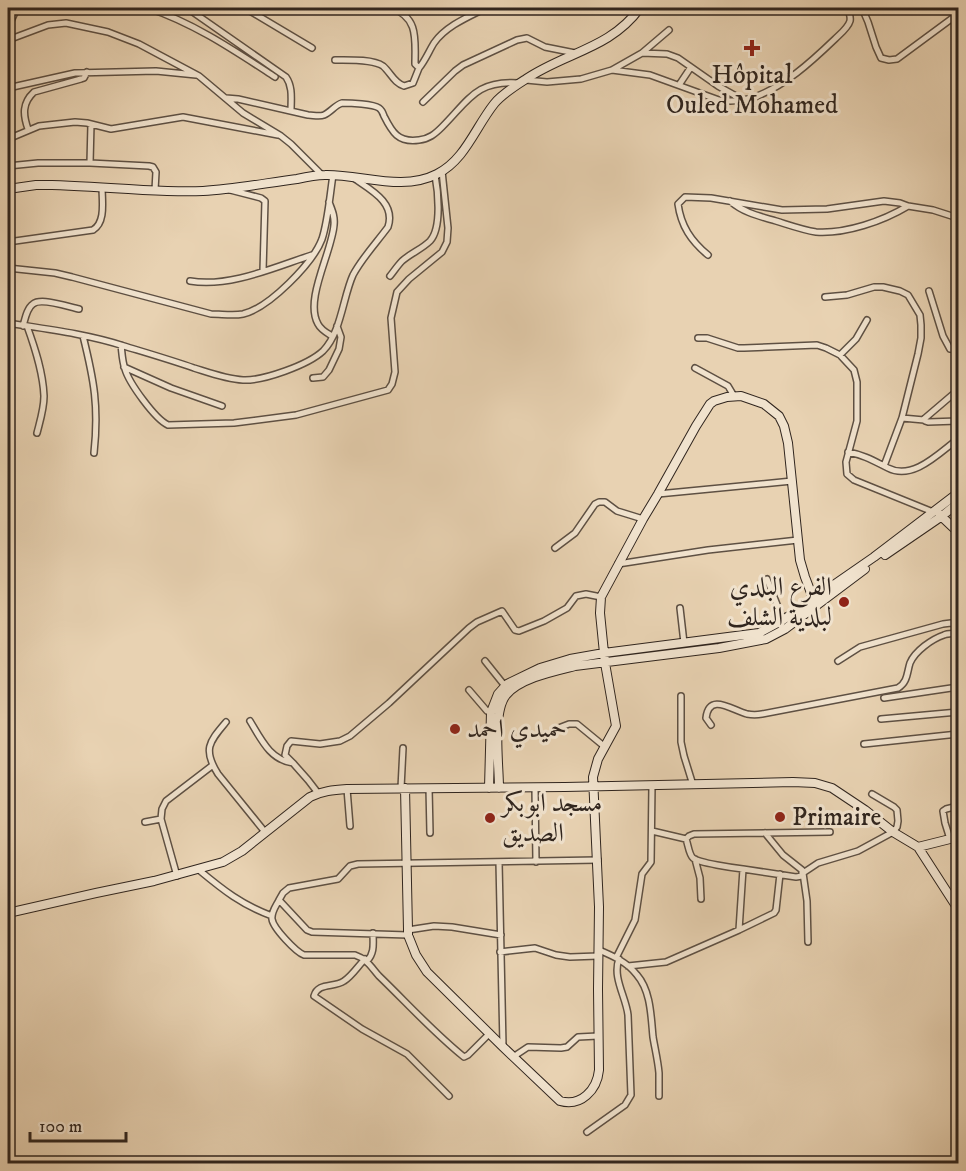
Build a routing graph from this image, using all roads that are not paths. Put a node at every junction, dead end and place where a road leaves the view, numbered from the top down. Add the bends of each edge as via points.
1 (17, 8) edge
2 (148, 8) edge
3 (187, 8) edge
4 (245, 8) edge
5 (286, 8) edge
6 (393, 8) edge
7 (402, 8) edge
8 (486, 8) edge
9 (640, 8) edge
10 (847, 8) edge
11 (862, 8) edge
12 (887, 8) edge
13 (901, 8) edge
14 (362, 11) dead end
15 (958, 14) edge
16 (669, 30) dead end
17 (8, 38) edge
18 (312, 48) dead end
19 (642, 53) junction
20 (576, 54) junction
21 (335, 60) dead end
22 (691, 67) junction
23 (419, 68) junction
24 (612, 70) junction
25 (87, 72) junction
26 (199, 76) junction
27 (275, 77) dead end
28 (521, 81) junction
29 (679, 85) junction
30 (718, 86) junction
31 (8, 88) edge
32 (712, 96) junction
33 (226, 98) junction
34 (743, 100) junction
35 (423, 102) dead end
36 (291, 111) junction
37 (91, 124) junction
38 (28, 129) junction
39 (281, 136) junction
40 (8, 139) edge
41 (90, 163) junction
42 (8, 166) edge
43 (438, 173) junction
44 (322, 175) junction
45 (333, 175) junction
46 (351, 176) junction
47 (102, 187) junction
48 (8, 189) edge
49 (228, 189) junction
50 (155, 190) junction
51 (328, 201) junction
52 (730, 201) junction
53 (908, 206) junction
54 (958, 218) edge
55 (8, 242) edge
56 (313, 255) junction
57 (708, 255) dead end
58 (8, 268) edge
59 (263, 271) junction
60 (390, 276) dead end
61 (190, 281) dead end
62 (929, 291) dead end
63 (825, 297) dead end
64 (79, 309) dead end
65 (867, 320) dead end
66 (8, 323) edge
67 (25, 326) junction
68 (337, 326) junction
69 (83, 336) junction
70 (332, 336) junction
71 (698, 338) dead end
72 (121, 345) junction
73 (958, 350) edge
74 (840, 356) junction
75 (124, 367) junction
76 (695, 368) dead end
77 (313, 378) dead end
78 (958, 390) edge
79 (734, 396) junction
80 (222, 406) dead end
81 (8, 414) edge
82 (902, 418) junction
83 (924, 420) junction
84 (958, 422) edge
85 (8, 426) edge
86 (37, 433) dead end
87 (958, 439) edge
88 (848, 452) junction
89 (94, 453) dead end
90 (884, 466) junction
91 (792, 481) junction
92 (958, 493) edge
93 (658, 495) junction
94 (958, 503) edge
95 (933, 512) junction
96 (942, 516) junction
97 (643, 519) junction
98 (958, 532) edge
99 (798, 540) junction
100 (555, 548) dead end
101 (618, 564) junction
102 (767, 579) dead end
103 (601, 597) junction
104 (815, 602) junction
105 (681, 608) dead end
106 (783, 620) junction
107 (958, 624) edge
108 (958, 633) edge
109 (684, 643) junction
110 (604, 653) junction
111 (485, 661) dead end
112 (838, 661) dead end
113 (605, 663) junction
114 (505, 686) junction
115 (958, 687) edge
116 (469, 690) dead end
117 (681, 696) dead end
118 (884, 698) dead end
119 (491, 712) junction
120 (958, 712) edge
121 (881, 719) dead end
122 (226, 722) dead end
123 (250, 722) dead end
124 (711, 725) dead end
125 (556, 729) dead end
126 (958, 734) edge
127 (864, 744) dead end
128 (605, 747) junction
129 (403, 748) dead end
130 (293, 763) junction
131 (213, 765) junction
132 (652, 785) junction
133 (693, 785) junction
134 (593, 787) junction
135 (403, 788) junction
136 (429, 788) junction
137 (489, 788) junction
138 (499, 788) junction
139 (535, 788) junction
140 (347, 789) junction
141 (318, 793) junction
142 (872, 794) dead end
143 (958, 806) edge
144 (161, 819) junction
145 (145, 822) dead end
146 (350, 826) dead end
147 (652, 831) junction
148 (265, 832) junction
149 (830, 832) dead end
150 (893, 832) junction
151 (430, 833) dead end
152 (765, 833) junction
153 (954, 838) edge
154 (686, 839) junction
155 (918, 847) junction
156 (695, 859) junction
157 (598, 860) junction
158 (405, 862) junction
159 (499, 862) junction
160 (536, 862) junction
161 (743, 869) junction
162 (199, 870) junction
163 (803, 873) junction
164 (780, 874) junction
165 (177, 876) junction
166 (701, 899) dead end
167 (279, 900) junction
168 (958, 909) edge
169 (8, 913) edge
170 (272, 916) junction
171 (739, 930) junction
172 (373, 933) junction
173 (408, 933) junction
174 (501, 935) junction
175 (808, 942) dead end
176 (500, 952) junction
177 (598, 953) junction
178 (618, 958) junction
179 (366, 960) junction
180 (628, 966) junction
181 (490, 1033) junction
182 (598, 1036) junction
183 (502, 1047) junction
184 (513, 1057) junction
185 (449, 1096) dead end
186 (659, 1096) dead end
187 (586, 1132) dead end

1 - 17 street
2 - 27 street via 198,29
3 - 36 street via 286,77 291,88
4 - 18 street
5 - 14 street
6 - 7 street
6 - 23 street via 412,23 415,64
8 - 23 street via 443,34
9 - 20 street via 618,32
10 - 34 street via 848,25 822,52 781,83
11 - 15 street via 879,54 889,60 897,59
12 - 13 street
16 - 19 street
17 - 26 street via 57,23 73,24 139,44
19 - 22 street via 672,55
19 - 24 street
20 - 28 street
20 - 35 street via 527,38 517,40 464,65
21 - 23 street via 377,63 404,86 413,83
22 - 29 street
22 - 30 street
24 - 28 street via 570,80
24 - 29 street via 646,74
25 - 26 street via 156,71
25 - 31 street
25 - 38 street via 84,78 30,95 23,112
26 - 33 street
28 - 36 street via 482,88 436,133 416,141 396,136 382,110 376,107 342,103 318,116
28 - 43 street via 494,104 453,163
29 - 32 street
30 - 32 street
30 - 34 street
32 - 34 street via 725,101
33 - 36 street
33 - 39 street
37 - 38 street via 68,122
37 - 39 street via 111,129 183,117
37 - 41 street
38 - 40 street
39 - 44 street
41 - 42 street
41 - 50 street via 153,167
43 - 46 street via 403,182
43 - 60 street via 435,233 429,242 401,261
43 - 75 street via 447,243 397,292 391,318 395,372 388,390 296,415 234,423 168,425 153,413
44 - 45 street
44 - 49 street
45 - 46 street
45 - 51 street
46 - 68 street via 382,200 390,219 354,273
47 - 48 street via 36,185
47 - 50 street
47 - 55 street via 97,228
49 - 50 street
49 - 59 street via 265,201
51 - 56 street via 323,234
51 - 70 street via 334,225 316,293 315,312 318,326
52 - 53 street via 782,210 884,201
52 - 53 street via 745,212 816,232 866,225
52 - 57 street via 693,196 678,204 689,235
53 - 54 street
56 - 58 street via 264,305 234,315 211,314 56,273
56 - 59 street
59 - 61 street via 207,283
62 - 73 street via 946,342 950,349
63 - 82 street via 878,286 910,297 921,320 921,338
64 - 67 street via 38,301 30,306
65 - 74 street
66 - 67 street
67 - 69 street
67 - 86 street via 44,395
68 - 70 street
68 - 77 street via 341,340 337,355 323,377
69 - 72 street
69 - 89 street via 96,394
70 - 72 street via 325,349 302,364 253,380 213,374
71 - 74 street via 738,348 817,345
72 - 75 street
74 - 88 street via 854,370 857,382 857,421
75 - 80 street
76 - 79 street via 728,386
78 - 83 street
79 - 91 street via 764,404 781,419 787,434
79 - 93 street via 710,404
81 - 85 street
82 - 83 street
82 - 90 street
83 - 84 street
87 - 90 street via 914,470 902,473
88 - 90 street
88 - 95 street via 846,471 854,480
91 - 93 street
91 - 99 street
92 - 95 street
93 - 97 street
94 - 96 street
95 - 96 street
95 - 104 street
96 - 98 street
96 - 104 street
97 - 100 street via 599,502 575,533
97 - 101 street
99 - 101 street
99 - 104 street via 800,560
101 - 103 street
102 - 106 street
103 - 110 street
103 - 130 street via 576,596 567,608 519,631 502,611 477,622 350,736 326,744 291,741 285,755
104 - 106 street
104 - 113 street via 785,629 766,639
105 - 109 street
106 - 109 street via 752,635
107 - 112 street via 951,622 860,647
108 - 124 street via 941,636 918,652 905,682 898,688 762,714 750,715 716,704 708,710 706,718
109 - 110 street
110 - 113 street
110 - 114 street via 552,663
111 - 114 street
113 - 128 street via 616,726
113 - 138 street via 553,672 522,683 508,693 498,723
114 - 119 street
115 - 118 street
116 - 119 street
117 - 133 street via 681,742
119 - 137 street
120 - 121 street
122 - 131 street via 210,742
123 - 130 street via 274,756
125 - 128 street via 577,724
126 - 127 street
128 - 134 street via 594,771
129 - 135 street
130 - 141 street
131 - 144 street via 166,801
131 - 148 street
132 - 133 street
132 - 134 street
132 - 147 street
133 - 150 street via 822,785 841,793
134 - 139 street
134 - 157 street
135 - 136 street
135 - 140 street
135 - 158 street
136 - 137 street
136 - 151 street
137 - 138 street
138 - 139 street
139 - 160 street
140 - 141 street
140 - 146 street
141 - 148 street
142 - 150 street via 897,810 897,827
143 - 153 street via 943,812
144 - 145 street
144 - 165 street
147 - 154 street
147 - 178 street via 652,859 642,874 635,920
148 - 162 street via 223,862
149 - 152 street
150 - 155 street
150 - 163 street via 858,851 818,862
152 - 154 street via 694,834
152 - 163 street
153 - 155 street
154 - 156 street
155 - 168 street
156 - 161 street
156 - 166 street
157 - 160 street
157 - 177 street
158 - 159 street
158 - 167 street via 352,864 338,879 289,888
158 - 173 street
159 - 160 street
159 - 174 street
161 - 164 street
161 - 171 street
162 - 165 street
162 - 170 street via 244,904
163 - 164 street via 798,877
163 - 175 street
164 - 171 street via 774,914
165 - 169 street
167 - 170 street
167 - 172 street via 309,931
170 - 179 street via 279,932 302,955 355,955
171 - 180 street via 666,962
172 - 173 street
172 - 179 street via 372,954
173 - 174 street via 434,926
173 - 181 street via 428,972
174 - 176 street
176 - 177 street via 535,948 570,957
176 - 183 street
177 - 178 street
177 - 182 street
178 - 180 street
178 - 187 street via 617,975 628,1015 631,1095 625,1105
179 - 181 street via 464,1057
179 - 185 street via 344,981 318,989 314,996 407,1054
180 - 186 street via 640,979 648,1000
181 - 183 street
182 - 184 street via 578,1037 561,1048 528,1047
182 - 184 street via 597,1083 575,1102 560,1101
183 - 184 street

